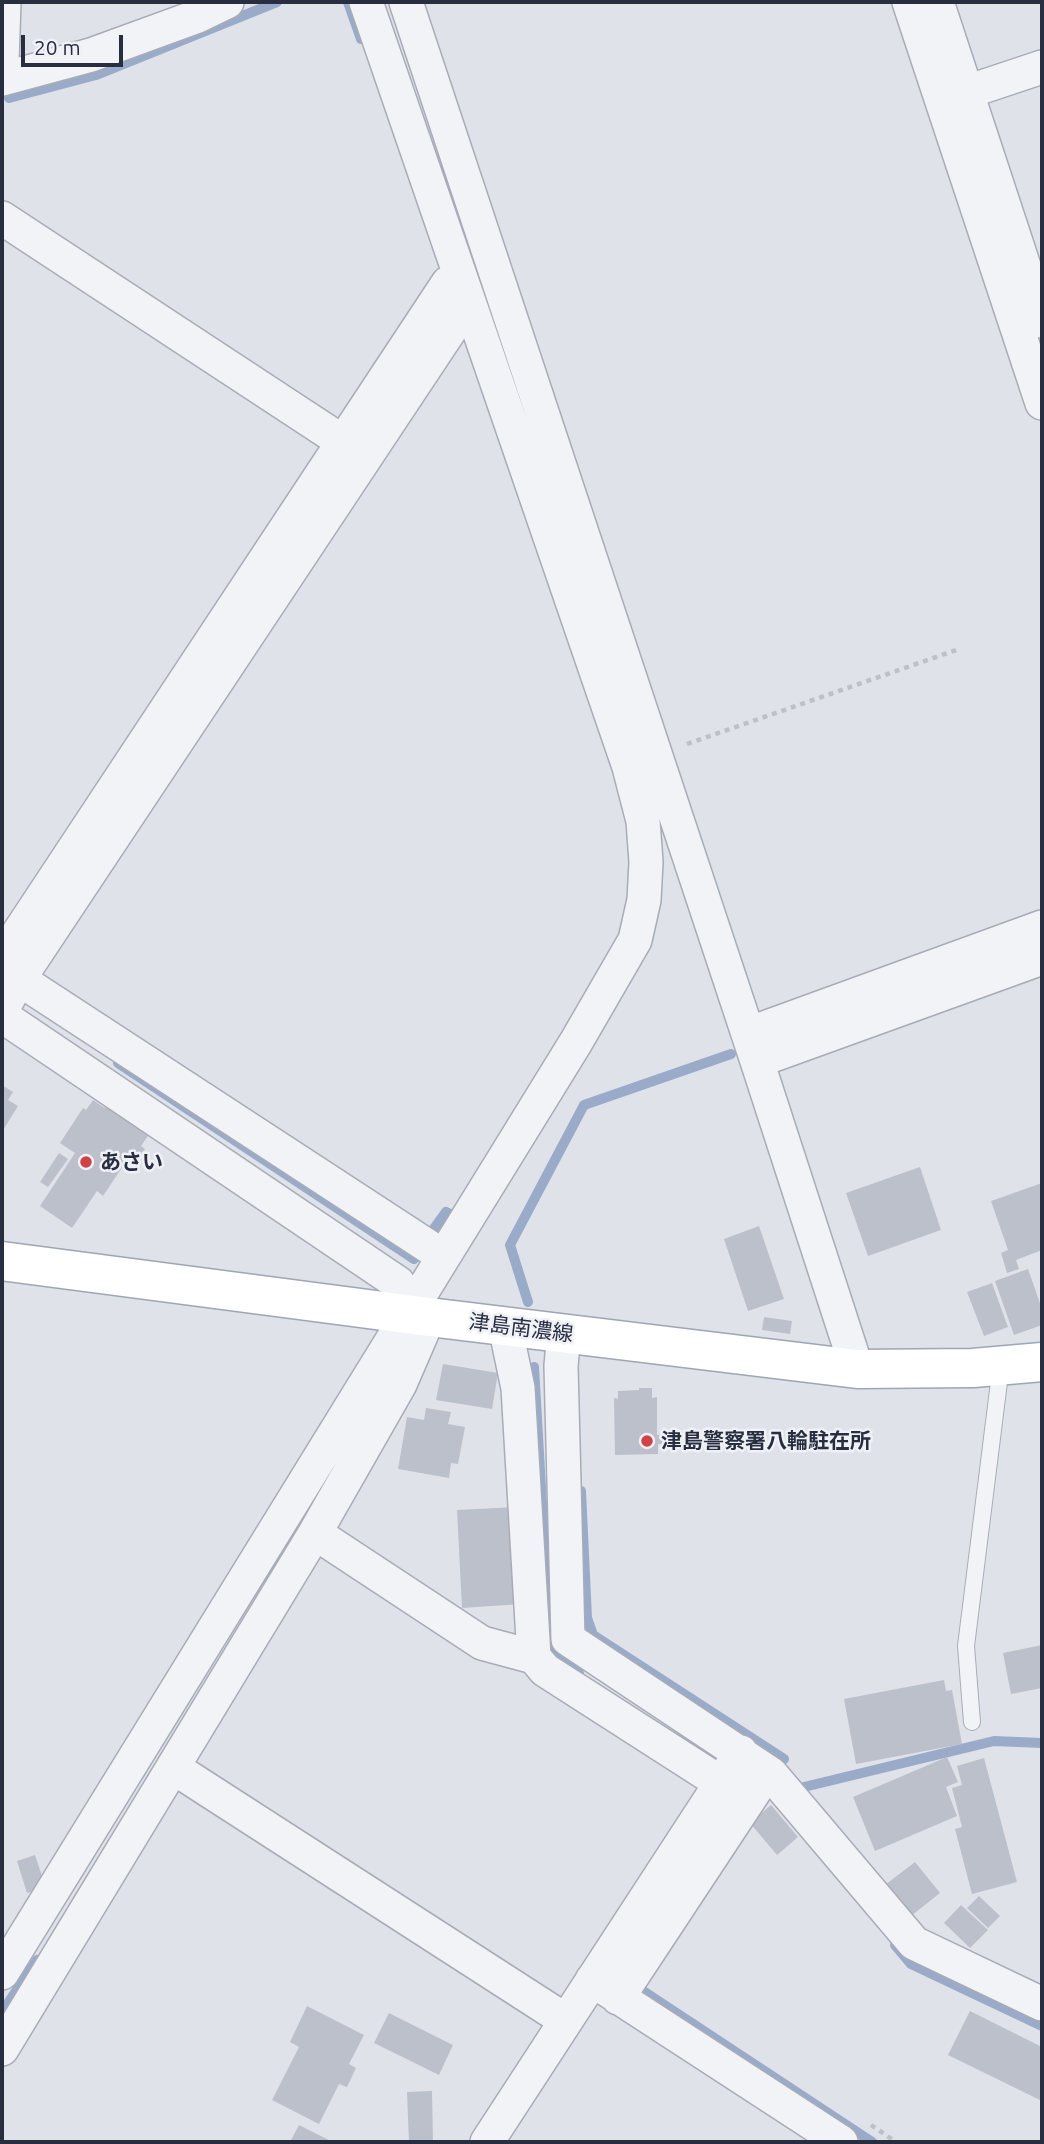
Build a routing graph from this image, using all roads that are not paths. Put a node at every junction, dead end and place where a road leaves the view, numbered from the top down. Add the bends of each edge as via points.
1 (4, 2) edge
2 (227, 2) edge
3 (366, 2) edge
4 (406, 2) edge
5 (909, 2) edge
6 (937, 2) edge
7 (2, 61) edge
8 (1042, 67) edge
9 (2, 79) edge
10 (967, 92) junction
11 (2, 218) edge
12 (461, 278) junction
13 (472, 310) junction
14 (1042, 321) edge
15 (1042, 403) edge
16 (343, 442) junction
17 (1042, 927) edge
18 (1042, 958) edge
19 (8, 968) edge
20 (2, 1010) edge
21 (2, 1016) edge
22 (753, 1047) junction
23 (443, 1256) junction
24 (2, 1261) edge
25 (418, 1316) junction
26 (505, 1326) junction
27 (564, 1333) junction
28 (1042, 1362) edge
29 (1001, 1365) junction
30 (857, 1369) junction
31 (315, 1533) junction
32 (534, 1657) junction
33 (972, 1722) dead end
34 (741, 1752) junction
35 (174, 1768) junction
36 (771, 1773) junction
37 (721, 1783) junction
38 (629, 1953) junction
39 (2, 1973) edge
40 (605, 1989) junction
41 (1042, 2004) edge
42 (565, 2021) junction
43 (2, 2049) edge
44 (487, 2142) edge
45 (841, 2142) edge

1 - 7 street
2 - 9 street via 90,55
3 - 12 street
4 - 22 street
5 - 15 street
6 - 10 street
8 - 10 street
10 - 14 street
11 - 16 street
12 - 13 street
12 - 16 street via 448,284
13 - 19 street via 460,315
13 - 23 street via 629,767 643,821 646,863 635,940
16 - 19 street
17 - 22 street
18 - 22 street
19 - 20 street
19 - 23 street
21 - 25 street via 398,1283
22 - 30 street
23 - 25 street
24 - 25 main road, 津島南濃線
25 - 26 main road, 津島南濃線
25 - 31 street via 400,1384
25 - 39 street
26 - 27 main road, 津島南濃線
26 - 32 street via 518,1388
27 - 30 main road, 津島南濃線
27 - 34 street via 568,1639
28 - 29 main road, 津島南濃線
29 - 30 main road, 津島南濃線
29 - 33 lane via 966,1646
31 - 32 street via 482,1643
31 - 35 street
32 - 37 street via 545,1670
34 - 36 street
34 - 37 street
35 - 42 street
35 - 43 street
36 - 38 street
36 - 41 street via 914,1942
37 - 38 street
38 - 40 street
40 - 42 street
40 - 45 street
42 - 44 street

